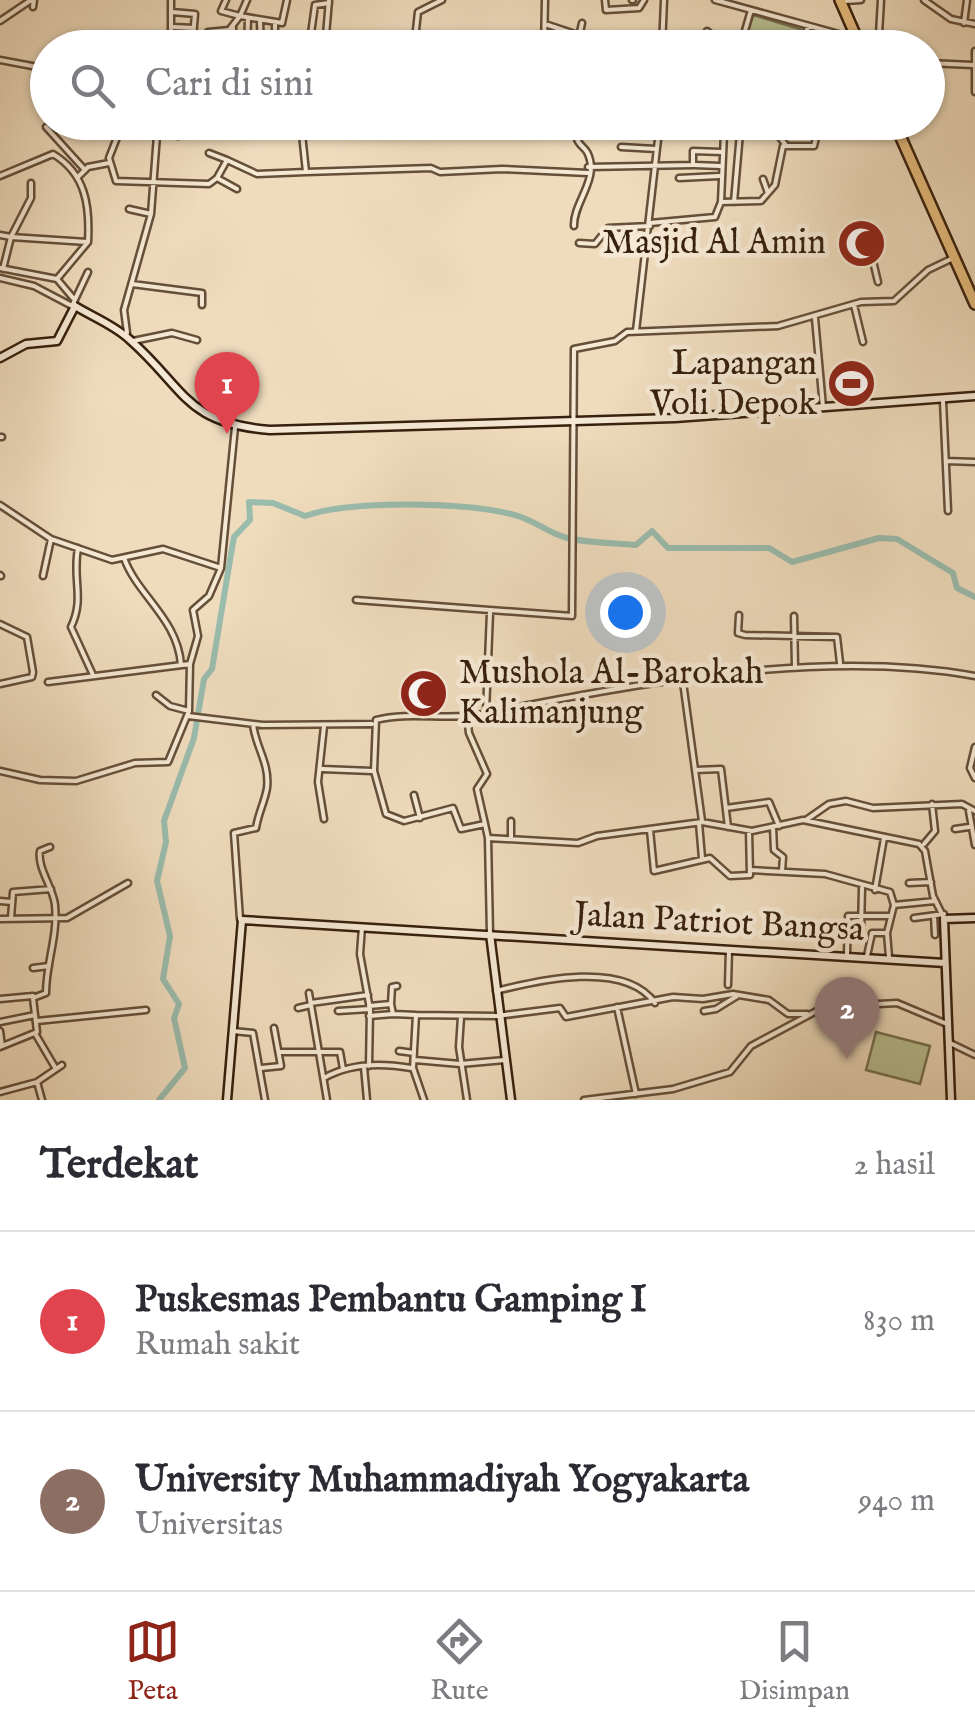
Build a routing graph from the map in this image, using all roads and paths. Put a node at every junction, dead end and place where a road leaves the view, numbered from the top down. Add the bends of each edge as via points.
1 (171, 0) edge
2 (226, 0) edge
3 (247, 0) edge
4 (287, 0) edge
5 (442, 0) edge
6 (545, 0) edge
7 (605, 0) edge
8 (644, 0) edge
9 (654, 0) edge
10 (715, 0) edge
11 (860, 0) edge
12 (881, 0) edge
13 (924, 0) edge
14 (966, 0) edge
15 (664, 1) edge
16 (840, 1) edge
17 (33, 2) edge
18 (329, 2) edge
19 (751, 10) junction
20 (172, 12) junction
21 (240, 16) junction
22 (248, 18) junction
23 (0, 20) edge
24 (260, 21) junction
25 (582, 23) dead end
26 (964, 23) junction
27 (975, 24) edge
28 (276, 25) junction
29 (548, 26) junction
30 (808, 26) junction
31 (172, 27) joint
32 (233, 27) junction
33 (194, 28) joint
34 (223, 30) edge
35 (233, 30) edge
36 (248, 30) edge
37 (260, 30) edge
38 (276, 30) edge
39 (311, 30) edge
40 (326, 30) edge
41 (415, 30) edge
42 (547, 30) edge
43 (562, 30) edge
44 (581, 30) edge
45 (663, 30) edge
46 (745, 30) edge
47 (807, 30) edge
48 (820, 30) edge
49 (853, 30) edge
50 (879, 30) edge
51 (975, 51) edge
52 (0, 60) edge
53 (945, 63) edge
54 (974, 63) edge
55 (30, 66) edge
56 (974, 77) edge
57 (975, 92) edge
58 (58, 140) edge
59 (117, 140) edge
60 (156, 140) edge
61 (303, 140) edge
62 (578, 140) edge
63 (657, 140) edge
64 (723, 140) edge
65 (739, 140) edge
66 (782, 140) edge
67 (816, 140) edge
68 (902, 140) edge
69 (785, 144) junction
70 (621, 148) dead end
71 (656, 148) junction
72 (721, 152) junction
73 (209, 153) dead end
74 (227, 160) junction
75 (109, 164) junction
76 (654, 164) junction
77 (692, 165) junction
78 (720, 166) junction
79 (85, 170) junction
80 (588, 170) junction
81 (306, 172) junction
82 (0, 176) edge
83 (78, 176) junction
84 (719, 176) junction
85 (217, 178) junction
86 (679, 178) dead end
87 (763, 179) dead end
88 (30, 183) dead end
89 (152, 183) junction
90 (237, 189) dead end
91 (768, 193) junction
92 (721, 202) junction
93 (734, 202) junction
94 (129, 209) dead end
95 (150, 214) junction
96 (650, 225) junction
97 (574, 226) dead end
98 (875, 233) dead end
99 (0, 235) edge
100 (11, 237) junction
101 (88, 242) junction
102 (579, 243) dead end
103 (954, 258) junction
104 (2, 269) edge
105 (88, 272) dead end
106 (0, 278) edge
107 (969, 278) edge
108 (57, 279) junction
109 (878, 282) dead end
110 (132, 284) junction
111 (854, 304) junction
112 (975, 304) edge
113 (74, 305) junction
114 (202, 305) dead end
115 (815, 318) junction
116 (636, 332) junction
117 (130, 339) junction
118 (197, 340) dead end
119 (863, 342) dead end
120 (0, 358) edge
121 (975, 396) edge
122 (943, 400) junction
123 (823, 409) junction
124 (572, 422) junction
125 (235, 427) junction
126 (946, 461) junction
127 (975, 462) edge
128 (0, 505) edge
129 (948, 511) dead end
130 (51, 540) junction
131 (78, 548) junction
132 (124, 558) junction
133 (221, 568) junction
134 (43, 576) dead end
135 (356, 600) dead end
136 (490, 612) junction
137 (738, 616) dead end
138 (794, 616) dead end
139 (0, 624) edge
140 (794, 638) junction
141 (840, 663) junction
142 (190, 664) junction
143 (181, 665) junction
144 (795, 667) junction
145 (93, 675) junction
146 (975, 676) edge
147 (48, 682) dead end
148 (683, 682) junction
149 (0, 684) edge
150 (156, 695) dead end
151 (486, 712) junction
152 (192, 715) junction
153 (468, 715) junction
154 (253, 724) junction
155 (374, 724) junction
156 (324, 726) junction
157 (975, 747) edge
158 (322, 769) junction
159 (695, 770) junction
160 (0, 771) edge
161 (374, 771) junction
162 (975, 778) edge
163 (414, 795) dead end
164 (932, 804) junction
165 (726, 808) junction
166 (972, 811) edge
167 (420, 818) junction
168 (324, 819) dead end
169 (806, 820) junction
170 (512, 821) dead end
171 (700, 822) junction
172 (486, 824) junction
173 (728, 827) junction
174 (776, 827) junction
175 (969, 827) junction
176 (650, 829) junction
177 (955, 829) dead end
178 (749, 831) junction
179 (488, 838) junction
180 (884, 838) junction
181 (512, 839) junction
182 (975, 845) edge
183 (923, 846) junction
184 (50, 847) dead end
185 (702, 858) junction
186 (750, 870) junction
187 (782, 871) junction
188 (931, 882) junction
189 (128, 883) dead end
190 (908, 883) dead end
191 (862, 888) junction
192 (52, 889) junction
193 (875, 890) junction
194 (0, 901) edge
195 (935, 901) junction
196 (12, 902) junction
197 (894, 905) junction
198 (861, 916) junction
199 (890, 916) junction
200 (934, 916) junction
201 (944, 916) junction
202 (0, 918) edge
203 (11, 918) junction
204 (914, 918) dead end
205 (975, 918) edge
206 (56, 920) junction
207 (241, 920) junction
208 (362, 926) junction
209 (861, 929) dead end
210 (887, 933) junction
211 (490, 934) junction
212 (935, 935) dead end
213 (729, 950) junction
214 (847, 954) junction
215 (867, 956) junction
216 (889, 957) junction
217 (945, 963) junction
218 (49, 966) junction
219 (33, 968) dead end
220 (728, 985) dead end
221 (397, 986) dead end
222 (496, 991) junction
223 (308, 993) dead end
224 (368, 995) junction
225 (742, 995) junction
226 (34, 996) junction
227 (0, 999) edge
228 (656, 1002) junction
229 (311, 1004) junction
230 (391, 1004) junction
231 (618, 1007) junction
232 (298, 1008) dead end
233 (146, 1010) dead end
234 (370, 1010) junction
235 (704, 1011) dead end
236 (338, 1012) dead end
237 (393, 1014) junction
238 (807, 1014) junction
239 (416, 1015) junction
240 (498, 1016) junction
241 (461, 1017) junction
242 (35, 1018) junction
243 (0, 1022) edge
244 (947, 1024) junction
245 (274, 1028) dead end
246 (233, 1031) junction
247 (0, 1032) edge
248 (36, 1035) junction
249 (948, 1042) junction
250 (1, 1046) edge
251 (399, 1051) dead end
252 (280, 1052) junction
253 (320, 1052) junction
254 (414, 1053) junction
255 (975, 1054) edge
256 (414, 1060) junction
257 (504, 1060) junction
258 (460, 1064) junction
259 (366, 1066) junction
260 (261, 1068) junction
261 (343, 1068) junction
262 (413, 1068) junction
263 (324, 1078) junction
264 (37, 1082) junction
265 (0, 1092) edge
266 (636, 1094) junction
267 (622, 1098) edge
268 (42, 1100) edge
269 (227, 1100) edge
270 (264, 1100) edge
271 (326, 1100) edge
272 (367, 1100) edge
273 (424, 1100) edge
274 (467, 1100) edge
275 (511, 1100) edge
276 (584, 1100) edge
277 (952, 1100) edge

1 - 20 street
2 - 21 street via 221,11
3 - 21 street
4 - 28 street via 286,18
5 - 41 street via 416,15
6 - 29 street
7 - 8 street via 606,10 626,11
9 - 15 street
10 - 19 street
11 - 16 street
12 - 50 street
13 - 26 street
14 - 26 street
15 - 45 street
16 - 49 highway
17 - 23 street
18 - 39 street via 315,5
18 - 40 street
19 - 30 street
19 - 46 street
20 - 31 street
20 - 33 street via 194,14
21 - 22 street
21 - 32 street
22 - 24 street
22 - 36 street
24 - 28 street
24 - 37 street
25 - 44 street
26 - 27 street
28 - 38 street
29 - 42 street
29 - 43 street
30 - 47 street
30 - 48 street
31 - 33 street
32 - 34 street
32 - 35 street
51 - 54 street
52 - 55 street
53 - 54 street
54 - 56 street
56 - 57 street
58 - 79 street
59 - 75 street
60 - 89 street
61 - 81 street
62 - 80 street
63 - 71 street
64 - 72 street
65 - 93 street
66 - 69 street
67 - 69 street via 814,146
68 - 103 highway
69 - 91 street
70 - 71 street
71 - 76 street
72 - 77 street via 693,150
72 - 78 street
73 - 74 street
74 - 81 street via 257,174
74 - 85 street
75 - 79 street
75 - 89 street via 116,182
76 - 77 street
76 - 80 street
76 - 96 street
77 - 78 street
78 - 84 street
79 - 83 street
80 - 81 street
80 - 97 street via 588,192 574,207
82 - 83 street via 53,154
83 - 101 street via 86,194
84 - 86 street
84 - 92 street
85 - 89 street via 208,184
85 - 90 street
87 - 91 street
88 - 100 street via 32,198
89 - 95 street
91 - 93 street via 755,204
92 - 93 street
92 - 96 street via 715,218
94 - 95 street
95 - 110 street
96 - 102 street via 608,228 596,244
96 - 116 street
98 - 109 street
99 - 100 street
100 - 101 street
100 - 104 street
101 - 108 street
103 - 107 highway
103 - 111 street via 928,270 894,302
104 - 108 street
105 - 113 street
106 - 113 street
107 - 112 highway
108 - 113 street
110 - 114 street via 202,293
110 - 117 street via 124,310
111 - 115 street
111 - 119 street
113 - 117 street
113 - 120 street via 56,341 26,344
115 - 116 street via 736,330
115 - 123 street
116 - 124 street via 574,349
117 - 118 street via 172,333
117 - 125 street via 206,416
121 - 122 street
122 - 123 street
122 - 126 street
123 - 124 street
124 - 125 street
124 - 136 street via 572,616
125 - 133 street
126 - 127 street
126 - 129 street
128 - 130 street
130 - 131 street
130 - 134 street
131 - 132 street
131 - 145 street via 74,573 81,602 71,625
132 - 133 street via 163,549
132 - 143 street via 158,608
133 - 142 street via 209,596 194,610 198,636
135 - 136 street
136 - 151 street
137 - 140 street via 738,633
138 - 140 street
139 - 149 street via 27,637 33,672 32,678
140 - 141 street via 837,638
140 - 144 street
141 - 144 street
141 - 146 street
142 - 143 street
142 - 152 street
143 - 145 street
144 - 148 street
145 - 147 street
148 - 151 street
148 - 159 street
150 - 152 street
151 - 153 street
152 - 154 street
152 - 160 street via 166,763 135,762 76,781
153 - 155 street via 378,718
153 - 172 street via 487,774 477,789
154 - 156 street
154 - 207 street via 267,788 256,828 234,833
155 - 156 street
155 - 161 street
156 - 158 street
157 - 162 street
158 - 161 street
158 - 168 street
159 - 165 street via 721,769
159 - 171 street
161 - 167 street via 386,814 400,821
163 - 167 street
164 - 166 street via 962,804
164 - 169 street via 872,808 835,802
164 - 183 street via 935,831
165 - 173 street
165 - 174 street via 769,802
166 - 175 street
167 - 172 street via 450,808 461,830
169 - 174 street
169 - 180 street
170 - 181 street
171 - 173 street
171 - 176 street
171 - 185 street
172 - 179 street
173 - 178 street
174 - 178 street
174 - 187 street via 774,850 783,857
175 - 177 street
175 - 182 street
176 - 181 street via 578,844
176 - 185 street via 654,872
178 - 186 street
179 - 181 street
179 - 211 street
180 - 183 street
180 - 193 street
183 - 188 street
184 - 192 street via 38,858
185 - 186 street via 718,860 726,876 750,876
186 - 187 street
187 - 191 street via 830,876
188 - 190 street
188 - 195 street
189 - 206 street
191 - 193 street
191 - 198 street
192 - 196 street via 14,892
192 - 206 street
193 - 197 street via 892,893
194 - 196 street
195 - 197 street
195 - 201 street
196 - 203 street
197 - 199 street
198 - 199 street
198 - 209 street
198 - 214 street via 848,916
199 - 210 street
200 - 201 street
200 - 204 street
200 - 212 street
201 - 205 street
201 - 217 street
202 - 203 street
203 - 206 street
206 - 218 street
207 - 208 street, Jalan Patriot Bangsa
207 - 246 street
208 - 211 street, Jalan Patriot Bangsa
208 - 224 street
210 - 215 street via 872,934
210 - 216 street
211 - 213 street, Jalan Patriot Bangsa
211 - 222 street
213 - 214 street, Jalan Patriot Bangsa
213 - 220 street
214 - 215 street, Jalan Patriot Bangsa
215 - 216 street, Jalan Patriot Bangsa
216 - 217 street, Jalan Patriot Bangsa
217 - 244 street
218 - 219 street
218 - 226 street via 46,993
221 - 230 street
222 - 228 street via 574,976 618,980
222 - 240 street
223 - 229 street
224 - 229 street
224 - 234 street
225 - 228 street
225 - 235 street
225 - 238 street via 768,1000 788,1014
226 - 227 street
226 - 242 street
228 - 231 street
229 - 232 street
229 - 253 street
230 - 234 street
230 - 237 street
231 - 240 street via 566,1017 560,1008
231 - 266 street
233 - 242 street
234 - 236 street
234 - 237 street
234 - 259 street
237 - 239 street
238 - 244 street via 825,1006 897,1003
238 - 266 street via 751,1046 730,1072
239 - 241 street
239 - 254 street
240 - 241 street
240 - 257 street
241 - 258 street
242 - 243 street
242 - 248 street
244 - 249 street
245 - 252 street
246 - 260 street via 253,1032
246 - 269 street
247 - 250 street
248 - 250 street
248 - 264 street via 59,1067
249 - 255 street
249 - 277 street
251 - 254 street
252 - 253 street
252 - 260 street via 281,1066
253 - 261 street via 341,1053
253 - 263 street
254 - 256 street
256 - 258 street
256 - 262 street
257 - 258 street
257 - 275 street
258 - 274 street
259 - 261 street
259 - 262 street
259 - 272 street
260 - 270 street
261 - 263 street
262 - 273 street
263 - 271 street
264 - 265 street
264 - 268 street
266 - 267 street
267 - 276 street

